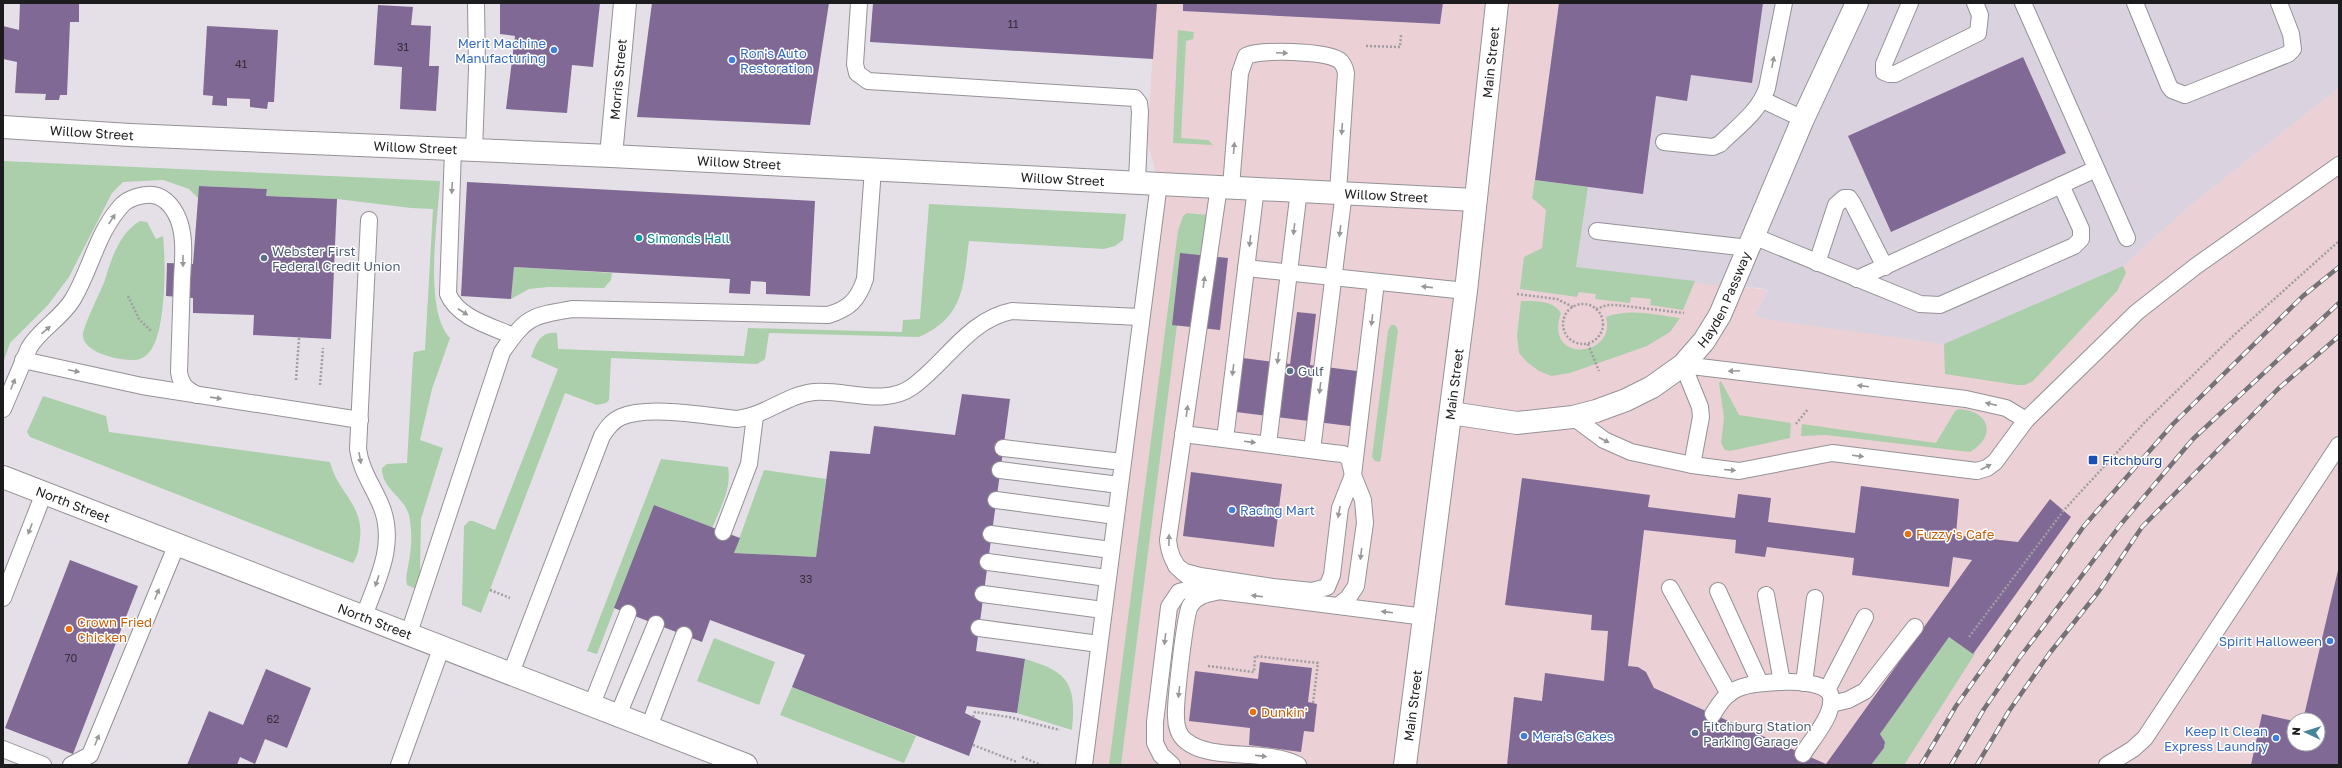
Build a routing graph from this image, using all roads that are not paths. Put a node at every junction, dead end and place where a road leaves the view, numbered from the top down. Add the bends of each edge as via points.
1 (476, 3) edge
2 (625, 3) edge
3 (859, 3) edge
4 (1497, 3) edge
5 (1784, 3) edge
6 (1856, 3) edge
7 (1910, 3) edge
8 (1975, 3) edge
9 (2023, 3) edge
10 (2135, 3) edge
11 (2278, 3) edge
12 (1763, 100) junction
13 (1803, 119) junction
14 (3, 127) edge
15 (1664, 142) dead end
16 (453, 150) junction
17 (474, 150) junction
18 (612, 156) junction
19 (2339, 165) edge
20 (873, 169) junction
21 (2096, 169) junction
22 (1137, 182) junction
23 (1159, 183) junction
24 (2061, 185) junction
25 (1225, 187) junction
26 (1256, 188) junction
27 (1299, 190) junction
28 (1341, 192) junction
29 (1475, 200) junction
30 (369, 220) dead end
31 (1597, 231) dead end
32 (2127, 238) dead end
33 (1751, 242) junction
34 (1817, 263) junction
35 (1885, 267) junction
36 (1246, 268) junction
37 (1289, 272) junction
38 (1334, 277) junction
39 (1857, 279) junction
40 (1376, 282) junction
41 (1466, 291) junction
42 (1140, 317) junction
43 (513, 336) junction
44 (23, 360) junction
45 (1683, 365) junction
46 (197, 396) junction
47 (3, 409) edge
48 (1451, 413) junction
49 (755, 416) junction
50 (1573, 417) junction
51 (360, 420) junction
52 (2026, 420) junction
53 (1183, 434) junction
54 (1224, 439) junction
55 (1268, 444) junction
56 (2339, 445) edge
57 (1003, 448) dead end
58 (1312, 450) junction
59 (1122, 462) junction
60 (1692, 465) junction
61 (1000, 470) dead end
62 (1352, 475) junction
63 (3, 476) edge
64 (1119, 485) junction
65 (44, 492) junction
66 (996, 500) dead end
67 (1116, 516) junction
68 (723, 532) dead end
69 (991, 534) dead end
70 (177, 544) junction
71 (1111, 550) junction
72 (988, 562) dead end
73 (1176, 566) junction
74 (1107, 578) junction
75 (1670, 588) dead end
76 (1222, 591) junction
77 (1718, 591) dead end
78 (983, 594) dead end
79 (1766, 596) dead end
80 (3, 598) edge
81 (1816, 598) dead end
82 (1338, 606) junction
83 (1103, 610) junction
84 (628, 613) dead end
85 (364, 616) junction
86 (1425, 616) junction
87 (1865, 617) dead end
88 (656, 624) dead end
89 (1915, 627) dead end
90 (979, 628) dead end
91 (409, 634) junction
92 (684, 635) dead end
93 (1099, 644) junction
94 (442, 646) junction
95 (511, 673) junction
96 (1782, 682) junction
97 (1760, 683) junction
98 (1804, 683) junction
99 (1729, 694) junction
100 (1829, 697) junction
101 (592, 704) junction
102 (1713, 714) dead end
103 (618, 715) junction
104 (649, 727) junction
105 (3, 749) edge
106 (1803, 754) dead end
107 (43, 765) edge
108 (71, 765) edge
109 (399, 765) edge
110 (746, 765) edge
111 (1084, 765) edge
112 (1172, 765) edge
113 (1298, 765) edge
114 (1405, 765) edge
115 (2106, 765) edge

1 - 17 lane
2 - 18 street, Morris Street
3 - 22 lane via 855,64 857,73 868,81 1134,98 1139,103 1140,112
4 - 29 street, Main Street
12 -> 5 lane
6 - 13 street, Hayden Passway
7 - 8 lane via 1884,64 1884,72 1889,74 1895,74 1978,33 1980,15
9 - 21 lane
10 - 11 lane via 2169,86 2172,90 2185,95 2288,54 2293,49 2291,34
12 - 13 lane
12 - 15 lane via 1720,144 1710,147
13 - 33 street, Hayden Passway
14 - 16 street, Willow Street
16 - 17 street, Willow Street
16 -> 43 lane via 448,294 451,302 460,311
17 - 18 street, Willow Street
18 - 20 street, Willow Street
19 - 52 lane via 2196,266 2137,312
20 - 22 street, Willow Street
20 - 43 lane via 865,279 860,293 842,311 828,315 573,309 543,314 525,322
21 - 24 lane
21 - 32 lane
22 - 23 street, Willow Street
23 - 25 street, Willow Street
23 - 42 lane
24 - 35 lane
24 - 39 lane via 2081,229 2081,239 2074,246 1940,305 1920,304
25 - 26 street, Willow Street
25 -> 28 lane via 1240,73 1246,56 1263,52 1321,55 1339,60 1344,65 1346,73
53 -> 25 lane
26 - 27 street, Willow Street
26 -> 36 lane
27 - 28 street, Willow Street
27 -> 37 lane
28 - 29 street, Willow Street
28 -> 38 lane
29 - 41 street, Main Street
30 - 51 lane
31 - 33 lane
33 - 34 lane
33 - 45 street, Hayden Passway via 1720,315 1704,341
34 - 35 lane via 1836,205 1844,198 1849,198
34 - 39 lane
35 - 39 lane
36 - 37 lane
36 -> 54 lane
37 - 38 lane
37 -> 55 lane
38 - 40 lane
38 -> 58 lane
41 -> 40 lane
40 -> 62 lane
41 - 48 street, Main Street
42 - 49 lane via 1027,310 1002,313 980,323 912,387 900,393 877,396 815,392 792,398
42 - 59 lane
43 - 91 lane via 502,352
44 -> 46 lane
44 -> 46 lane via 34,340 58,319 73,298 95,247 118,210 128,200 153,195 171,205 181,224 183,264 179,372 180,382 186,390
47 -> 44 lane
45 - 50 street, Hayden Passway via 1652,387 1626,400
52 -> 45 lane via 2006,408 1966,398
45 - 60 lane via 1697,399 1701,417
46 -> 51 lane
48 - 50 street, Hayden Passway via 1518,422
48 - 86 street, Main Street
49 - 68 lane via 749,464
49 - 95 lane via 737,419 649,411 632,414 609,425 602,436
50 -> 60 lane via 1604,440 1631,452
51 -> 85 lane via 359,459 382,507 388,539 385,557
60 -> 52 lane via 1739,471 1832,453 1977,471 1995,462
53 - 54 lane
73 -> 53 lane via 1169,553 1168,540
54 -> 55 lane
55 - 58 lane
56 - 115 lane via 2146,738
57 - 59 lane
58 - 62 lane via 1343,454 1349,458
59 - 64 lane
61 - 64 lane
62 -> 73 lane via 1340,508 1332,575 1327,586 1312,591 1273,586 1200,576 1185,572
62 -> 82 lane via 1363,500 1364,523 1356,586 1348,598
63 - 65 street, North Street
64 - 67 lane
65 - 70 street, North Street
65 -> 80 lane
66 - 67 lane
67 - 71 lane
69 - 71 lane
70 - 85 street, North Street
108 -> 70 lane via 90,755
71 - 74 lane
72 - 74 lane
73 - 76 lane via 1195,581
74 - 83 lane
75 - 99 lane
82 -> 76 lane
76 -> 112 lane via 1194,588 1179,592 1169,607 1155,722 1155,743
76 -> 113 lane via 1203,594 1194,600 1190,607 1176,716 1180,736 1187,743 1206,750 1282,759
77 - 97 lane
78 - 83 lane
79 - 96 lane
81 - 98 lane
86 -> 82 lane
83 - 93 lane
84 - 101 lane
85 - 91 street, North Street
86 - 114 street, Main Street
87 - 100 lane
88 - 103 lane
89 - 100 lane via 1865,691 1848,700
90 - 93 lane
91 - 94 street, North Street
92 - 104 lane
93 - 111 lane
94 - 95 street, North Street
94 - 109 lane
95 - 101 street, North Street
96 - 97 lane
96 - 98 lane
97 - 99 lane via 1741,687
98 - 100 lane
99 - 102 lane via 1722,699
100 - 106 lane via 1826,716
101 - 103 street, North Street
103 - 104 street, North Street
104 - 110 street, North Street
105 - 107 lane

